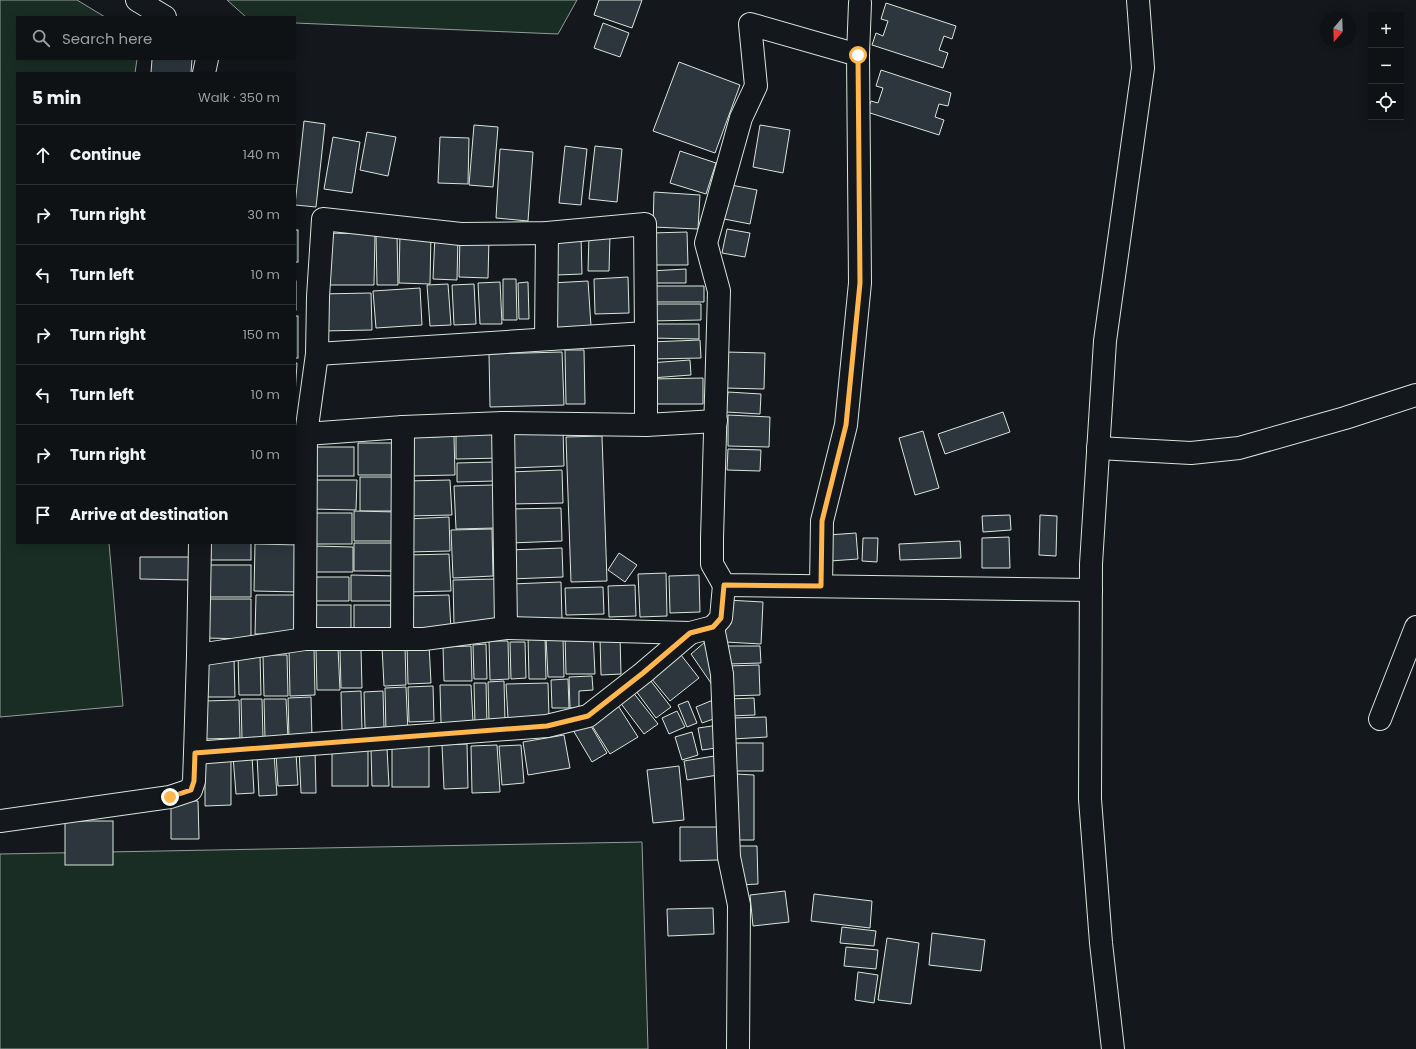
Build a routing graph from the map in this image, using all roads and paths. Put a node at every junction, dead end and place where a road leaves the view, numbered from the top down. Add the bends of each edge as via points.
1 (137, 0) edge
2 (1138, 0) edge
3 (860, 3) dead end
4 (164, 16) edge
5 (858, 55) junction
6 (207, 60) edge
7 (204, 72) edge
8 (547, 233) junction
9 (646, 333) junction
10 (546, 339) junction
11 (317, 354) junction
12 (1416, 395) edge
13 (716, 421) junction
14 (503, 423) junction
15 (646, 425) junction
16 (403, 427) junction
17 (306, 434) junction
18 (1098, 448) junction
19 (200, 544) edge
20 (724, 585) junction
21 (821, 586) junction
22 (1091, 590) junction
23 (713, 627) junction
24 (1416, 627) edge
25 (506, 628) junction
26 (690, 633) junction
27 (305, 639) junction
28 (402, 639) junction
29 (198, 655) junction
30 (1380, 719) dead end
31 (195, 753) junction
32 (0, 821) edge
33 (738, 1049) edge
34 (1112, 1049) edge

1 - 4 street
2 - 18 street via 1143,68 1105,342
3 - 5 street
5 - 13 street via 750,24 756,86 741,118 706,243 719,291
5 - 21 street via 860,283 846,425 822,521
6 - 7 street
8 - 9 street via 646,224
8 - 10 street
8 - 11 street via 460,234 323,219
9 - 10 street
9 - 15 street
10 - 11 street
11 - 17 street
12 - 18 street via 1239,448 1191,453
13 - 15 street
13 - 20 street via 712,564
14 - 15 street
14 - 16 street
14 - 25 street
16 - 17 street
16 - 28 street
17 - 27 street
18 - 22 street
19 - 29 street
20 - 21 street
20 - 23 street via 721,618
21 - 22 street
22 - 34 street via 1090,798
23 - 26 street
23 - 33 street via 722,674 729,857 739,905
24 - 30 street
25 - 26 street
25 - 28 street via 424,639
26 - 31 street via 588,716 547,726
27 - 28 street
27 - 29 street
29 - 31 street
31 - 32 street via 194,781 191,790 170,797

